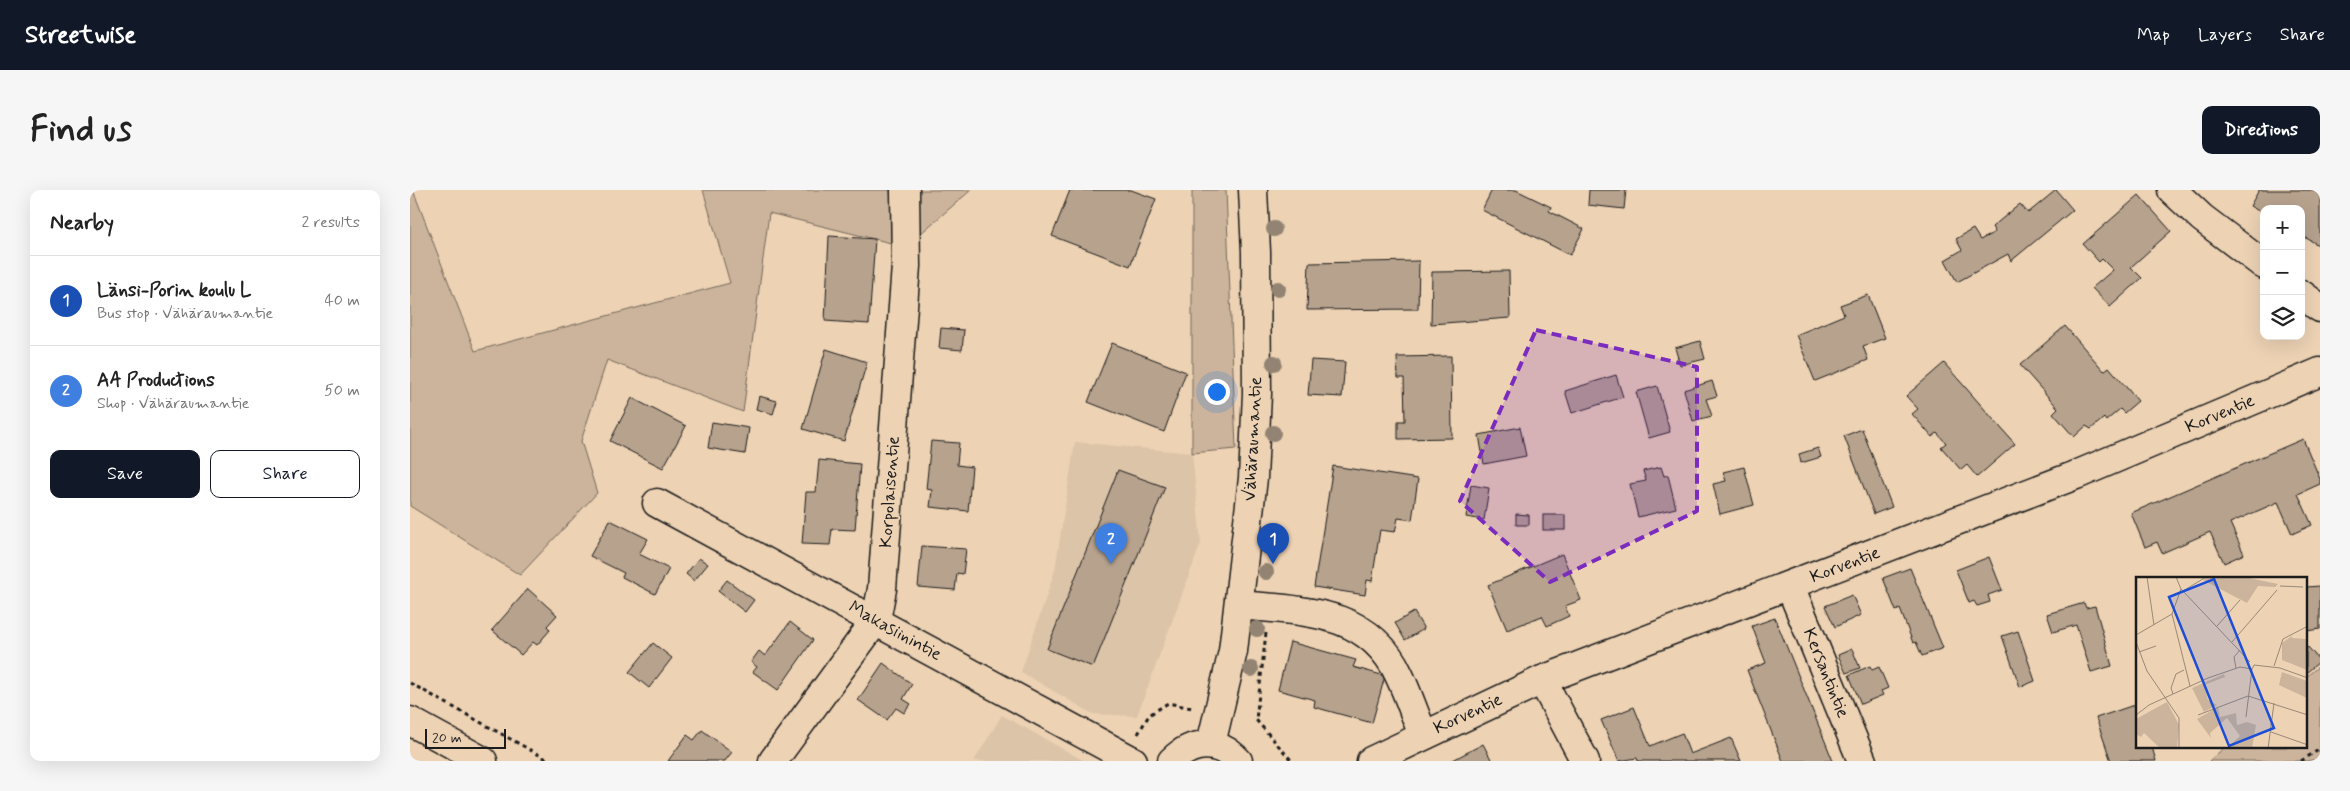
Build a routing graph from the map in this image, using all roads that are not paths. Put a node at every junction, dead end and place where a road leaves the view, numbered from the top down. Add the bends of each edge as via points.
1 (905, 190) edge
2 (1253, 190) edge
3 (2172, 190) edge
4 (2260, 262) edge
5 (2302, 295) edge
6 (2320, 308) edge
7 (2320, 372) edge
8 (656, 503) dead end
9 (1790, 586) junction
10 (1240, 604) junction
11 (876, 620) junction
12 (1542, 680) junction
13 (410, 721) edge
14 (1423, 735) junction
15 (1211, 744) junction
16 (1129, 759) edge
17 (484, 761) edge
18 (773, 761) edge
19 (1172, 761) edge
20 (1238, 761) edge
21 (1371, 761) edge
22 (1585, 761) edge
23 (1862, 761) edge

1 - 11 street, Korpolaisentie via 906,266 882,589
2 - 10 street, Vähäraumantie via 1257,394 1253,478
3 - 4 street via 2202,218
5 - 6 street
7 - 9 street, Korventie via 2076,475
8 - 11 street, Makasiinintie
9 - 12 street, Korventie
9 - 23 street, Kersantintie
10 - 14 street via 1324,614 1348,622 1367,634 1384,651 1398,673
10 - 15 street, Vähäraumantie via 1233,651
11 - 16 street, Makasiinintie
11 - 18 street, Korpolaisentie
12 - 14 street, Korventie
12 - 22 street
13 - 17 street
14 - 21 street, Korventie
15 - 19 street via 1182,751
15 - 20 street via 1227,750

